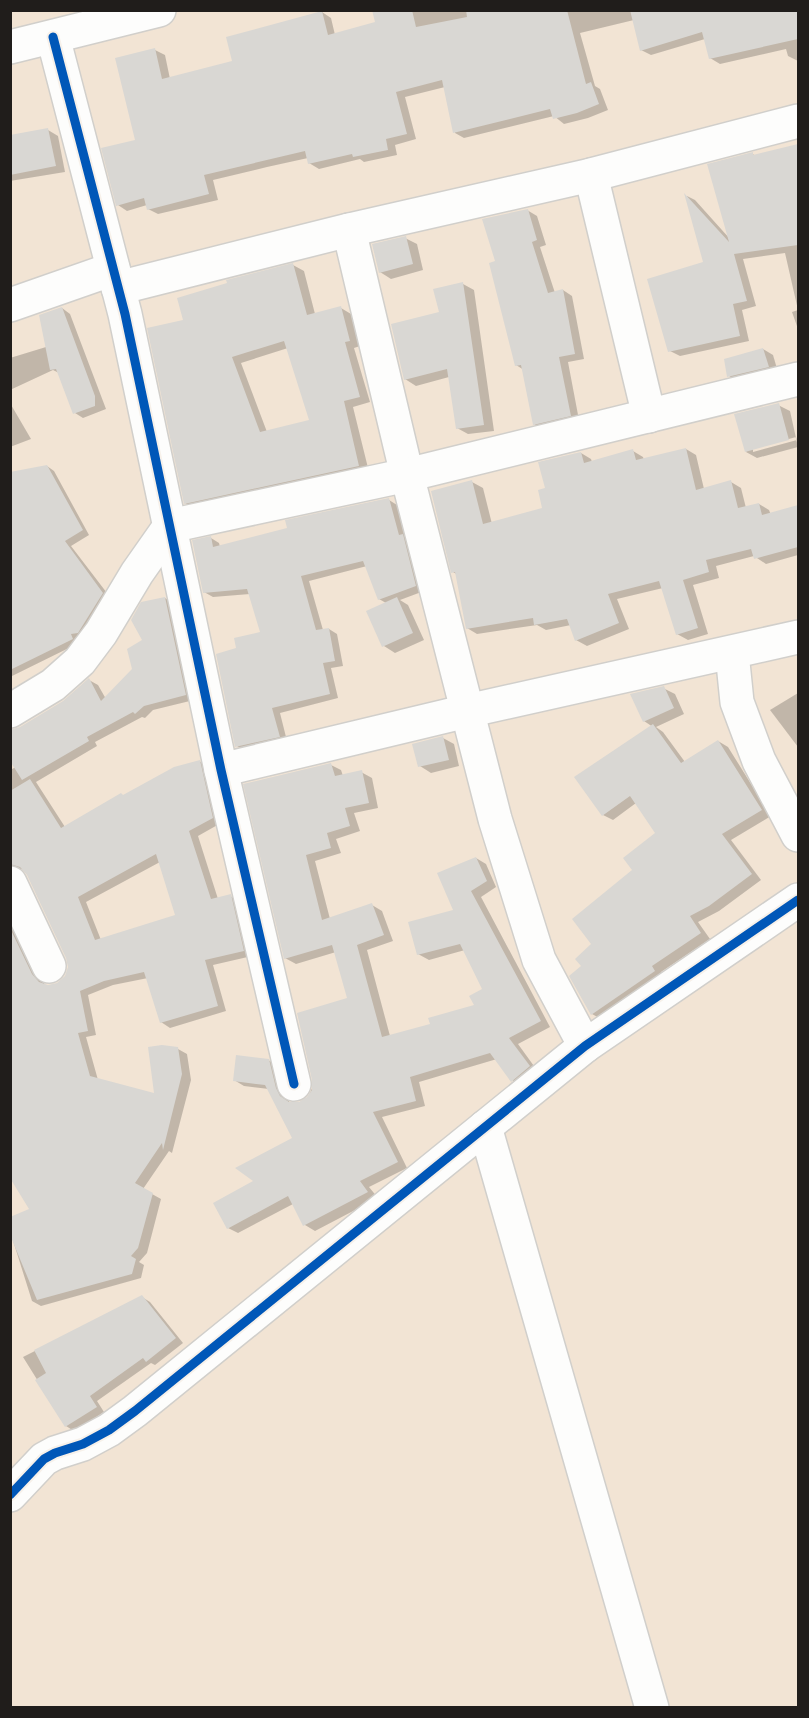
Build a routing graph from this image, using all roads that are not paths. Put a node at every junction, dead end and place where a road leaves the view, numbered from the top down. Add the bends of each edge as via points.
1 (159, 10) edge
2 (53, 37) junction
3 (12, 41) edge
4 (798, 121) edge
5 (591, 175) junction
6 (349, 230) junction
7 (116, 279) junction
8 (10, 304) edge
9 (798, 379) edge
10 (649, 416) junction
11 (407, 475) junction
12 (170, 526) junction
13 (798, 637) edge
14 (732, 653) junction
15 (10, 711) edge
16 (467, 711) junction
17 (221, 770) junction
18 (798, 835) edge
19 (10, 883) edge
20 (798, 900) edge
21 (50, 966) dead end
22 (585, 1046) junction
23 (294, 1084) dead end
24 (485, 1127) junction
25 (10, 1495) edge
26 (652, 1707) edge

1 - 2 street
2 - 3 street
2 - 7 street
4 - 5 street
5 - 6 street
5 - 10 street
6 - 7 street
6 - 11 street
7 - 8 street
7 - 12 street
9 - 10 street
10 - 11 street
11 - 12 street
11 - 16 street
12 - 15 street via 80,661 53,686
12 - 17 street
13 - 14 street
14 - 16 street
14 - 18 street via 738,702 759,761
16 - 17 street
16 - 22 street via 495,819 539,960
17 - 23 street
19 - 21 street
20 - 22 street
22 - 24 street
24 - 25 street via 135,1411 109,1430 44,1459
24 - 26 street

